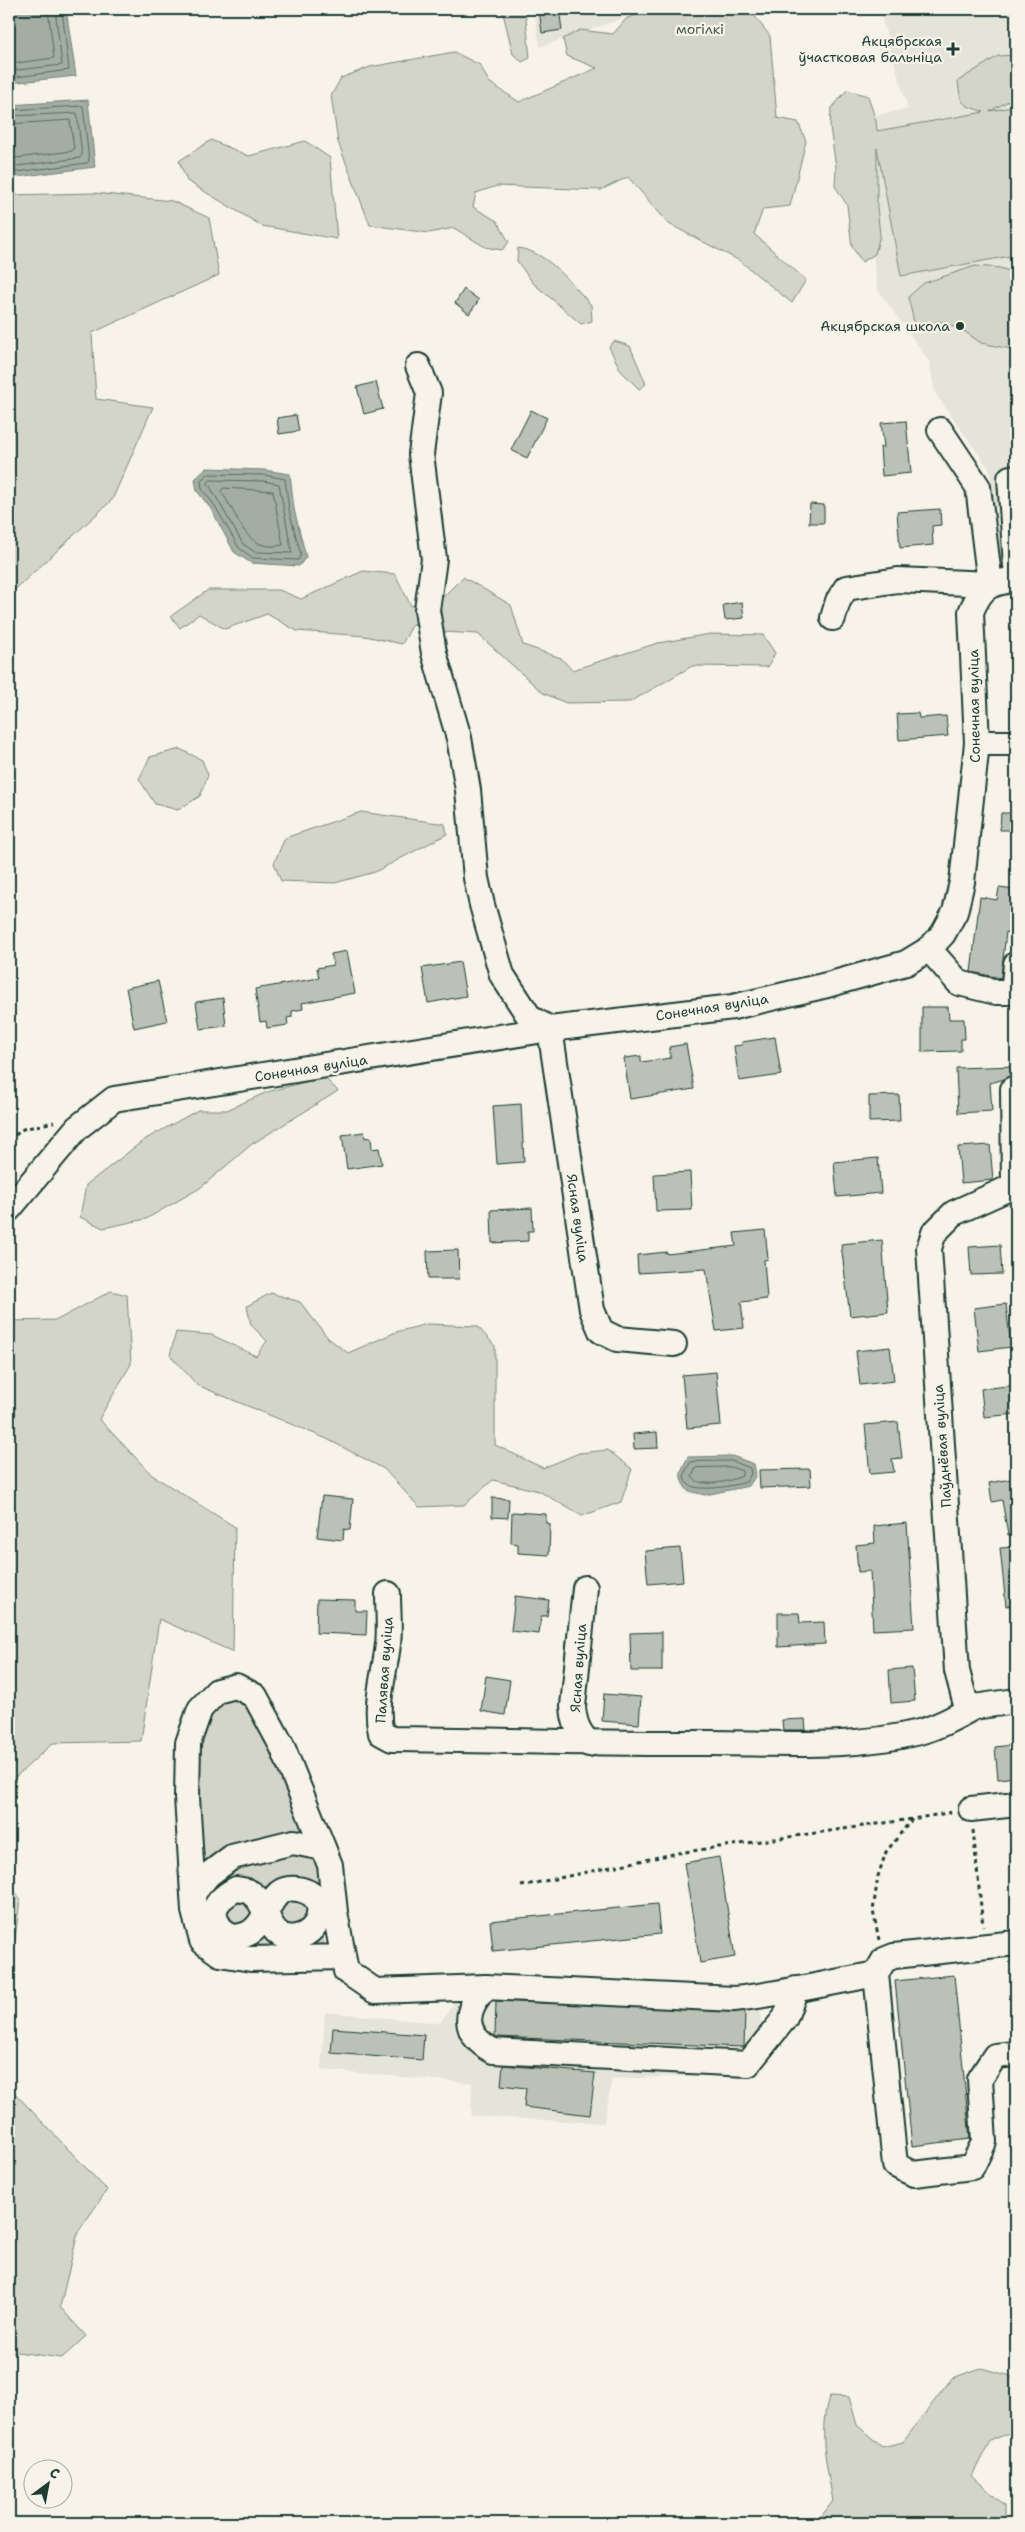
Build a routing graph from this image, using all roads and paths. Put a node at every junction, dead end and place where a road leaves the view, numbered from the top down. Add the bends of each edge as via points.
1 (418, 366) dead end
2 (940, 430) dead end
3 (1016, 477) edge
4 (1016, 566) edge
5 (1016, 579) edge
6 (990, 584) junction
7 (833, 618) dead end
8 (977, 743) junction
9 (1016, 743) edge
10 (929, 949) junction
11 (1016, 964) edge
12 (550, 1029) junction
13 (1013, 1089) dead end
14 (77, 1128) junction
15 (9, 1140) edge
16 (1015, 1185) edge
17 (9, 1209) edge
18 (674, 1344) dead end
19 (585, 1588) dead end
20 (388, 1594) dead end
21 (1016, 1701) edge
22 (974, 1707) junction
23 (589, 1744) junction
24 (1016, 1804) edge
25 (971, 1809) junction
26 (912, 1819) junction
27 (323, 1848) junction
28 (521, 1886) dead end
29 (193, 1893) junction
30 (328, 1912) junction
31 (1016, 1943) edge
32 (986, 1947) junction
33 (343, 1957) junction
34 (880, 1967) junction
35 (486, 1987) junction
36 (796, 1989) junction
37 (1016, 2054) edge

1 - 12 street via 429,393 421,454 434,559 427,610 434,653 459,738 482,905 502,975 530,1018
2 - 6 street via 978,487
3 - 4 street via 1010,478
5 - 6 street
6 - 7 street via 898,580 846,588 838,600
6 - 8 street, Сонечная вуліца via 978,594 971,612
8 - 9 street
8 - 10 street, Сонечная вуліца via 962,882 955,912 943,934
10 - 11 street via 959,983 996,992 1009,992 1014,984
10 - 12 street, Сонечная вуліца via 906,963 733,1007
12 - 14 street, Сонечная вуліца via 114,1099
12 - 18 street, Ясная вуліца via 592,1310 601,1331 617,1339
13 - 16 street
14 - 15 path via 68,1119 23,1130
14 - 17 street
16 - 22 street, Паўднёвая вуліца via 954,1213 934,1232 929,1248 957,1671 965,1701
19 - 23 street, Ясная вуліца via 573,1706 578,1732
20 - 23 street, Палявая вуліца via 388,1644 382,1680 381,1732 392,1739
21 - 22 street
22 - 23 street via 920,1732 881,1739
24 - 25 street
25 - 26 path
25 - 32 path
26 - 28 path via 678,1853
26 - 34 path via 886,1852 878,1876 873,1911
27 - 29 street via 294,1842 232,1857 208,1874
27 - 29 street via 282,1746 255,1696 236,1686 217,1691 200,1709 188,1743 187,1797
27 - 30 street via 330,1865
29 - 33 street via 202,1940 220,1954 251,1959
30 - 30 street via 308,1892 293,1888 281,1891 270,1902 265,1915 275,1931 289,1938 304,1936
30 - 33 street
31 - 32 street
32 - 34 street via 894,1956
33 - 35 street via 346,1971 375,1991
34 - 36 street
34 - 37 street via 894,2165 914,2174 972,2167 984,2142 980,2079 995,2056
35 - 36 street via 734,1999
35 - 36 street via 473,2000 469,2013 471,2031 479,2043 493,2051 748,2064 785,2018

